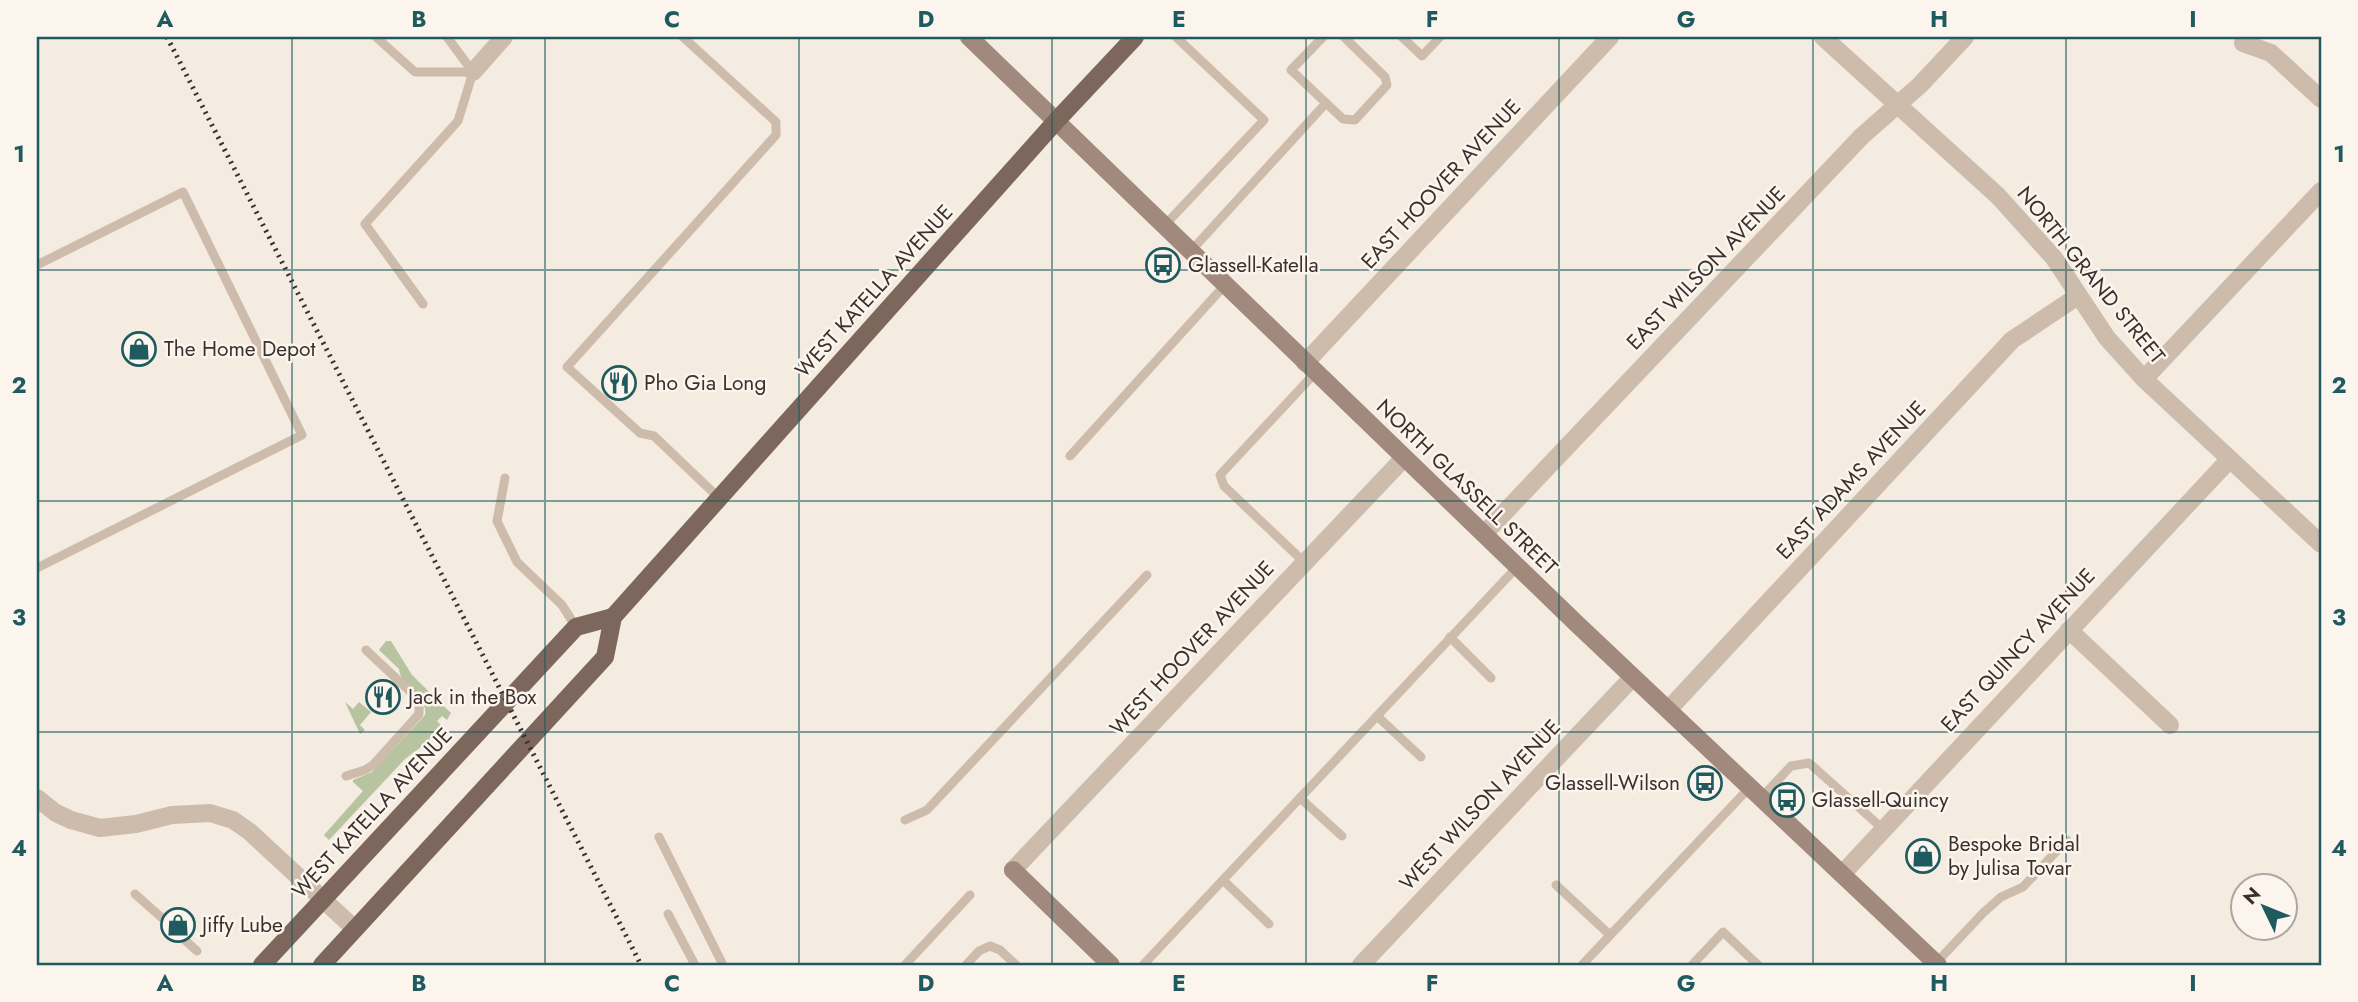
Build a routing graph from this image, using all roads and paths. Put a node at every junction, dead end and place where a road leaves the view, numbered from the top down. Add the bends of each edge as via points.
1 (376, 37) edge
2 (447, 37) edge
3 (504, 37) edge
4 (682, 37) edge
5 (969, 37) edge
6 (1135, 37) edge
7 (1175, 37) edge
8 (1323, 37) edge
9 (1344, 37) edge
10 (1402, 37) edge
11 (1440, 37) edge
12 (1610, 37) edge
13 (1823, 37) edge
14 (1965, 37) edge
15 (2243, 43) dead end
16 (473, 72) junction
17 (2321, 99) edge
18 (1326, 103) junction
19 (1897, 105) junction
20 (1057, 120) junction
21 (2321, 191) edge
22 (1164, 226) junction
23 (1190, 252) junction
24 (37, 265) edge
25 (1225, 285) junction
26 (2078, 296) junction
27 (423, 304) dead end
28 (1310, 368) junction
29 (2144, 379) junction
30 (1070, 456) dead end
31 (1404, 458) junction
32 (2229, 460) junction
33 (505, 478) dead end
34 (719, 498) junction
35 (2317, 533) edge
36 (1484, 534) junction
37 (1304, 562) junction
38 (1517, 566) junction
39 (37, 568) edge
40 (1147, 575) dead end
41 (613, 617) junction
42 (576, 627) junction
43 (2069, 629) junction
44 (1450, 638) junction
45 (366, 650) dead end
46 (1633, 677) junction
47 (1491, 678) dead end
48 (1668, 710) junction
49 (1377, 716) junction
50 (2170, 725) dead end
51 (1421, 757) dead end
52 (346, 776) dead end
53 (1756, 792) junction
54 (37, 798) edge
55 (1300, 798) junction
56 (905, 820) dead end
57 (1883, 829) junction
58 (1342, 836) dead end
59 (659, 837) dead end
60 (2067, 840) dead end
61 (1013, 870) joint
62 (1843, 873) junction
63 (1223, 880) junction
64 (1556, 885) dead end
65 (135, 894) dead end
66 (970, 895) dead end
67 (323, 899) junction
68 (668, 914) dead end
69 (162, 918) dead end
70 (1269, 924) dead end
71 (355, 929) junction
72 (1610, 935) junction
73 (186, 940) dead end
74 (197, 951) dead end
75 (1937, 964) edge
76 (262, 965) edge
77 (321, 965) edge
78 (695, 965) edge
79 (723, 965) edge
80 (905, 965) edge
81 (966, 965) edge
82 (1016, 965) edge
83 (1111, 965) edge
84 (1143, 965) edge
85 (1361, 965) edge
86 (1582, 965) edge
87 (1692, 965) edge
88 (1758, 965) edge

1 - 16 lane via 415,72
2 - 16 lane
3 - 16 street
4 - 34 lane via 776,122 776,135 567,367 640,433 653,436
5 - 20 main road, NORTH GLASSELL STREET
6 - 20 main road, WEST KATELLA AVENUE
7 - 22 lane via 1264,120
8 - 18 lane via 1291,70
9 - 18 lane via 1385,77 1387,85 1355,120 1343,119
10 - 11 lane via 1422,56
12 - 28 street, EAST HOOVER AVENUE
13 - 19 street, NORTH GRAND STREET
14 - 19 street, EAST WILSON AVENUE
15 - 17 street via 2271,53
16 - 27 lane via 458,121 365,224
18 - 23 lane
19 - 26 street, NORTH GRAND STREET via 1998,196 2053,258
19 - 36 street, EAST WILSON AVENUE via 1862,136
20 - 22 main road, NORTH GLASSELL STREET
20 - 34 main road, WEST KATELLA AVENUE
21 - 29 street
22 - 23 main road, NORTH GLASSELL STREET
23 - 25 main road, NORTH GLASSELL STREET
24 - 39 lane via 184,192 302,435
25 - 28 main road, NORTH GLASSELL STREET
25 - 30 lane
26 - 29 street, NORTH GRAND STREET
26 - 48 street, EAST ADAMS AVENUE via 2012,340
28 - 31 main road, NORTH GLASSELL STREET
28 - 37 lane via 1220,475 1224,486
29 - 32 street, NORTH GRAND STREET
31 - 36 main road, NORTH GLASSELL STREET
31 - 37 street, WEST HOOVER AVENUE
32 - 35 street, NORTH GRAND STREET
32 - 43 street, EAST QUINCY AVENUE
33 - 42 lane via 497,521 517,562 562,606
34 - 41 main road, WEST KATELLA AVENUE
36 - 38 main road, NORTH GLASSELL STREET
37 - 61 street, WEST HOOVER AVENUE
38 - 44 lane
38 - 46 main road, NORTH GLASSELL STREET
40 - 56 lane via 927,810
41 - 42 main road
41 - 71 main road via 605,657
42 - 67 main road, WEST KATELLA AVENUE
43 - 50 street
43 - 57 street, EAST QUINCY AVENUE
44 - 47 lane
44 - 49 lane
45 - 52 lane via 415,696 419,714 373,765
46 - 48 main road, NORTH GLASSELL STREET
46 - 85 street, WEST WILSON AVENUE
48 - 53 main road, NORTH GLASSELL STREET
49 - 51 lane
49 - 55 lane
53 - 57 lane via 1791,766 1809,763
53 - 62 main road, NORTH GLASSELL STREET
53 - 72 lane
54 - 67 street via 56,813 100,828 193,813 233,820
55 - 58 lane
55 - 63 lane
57 - 62 street, EAST QUINCY AVENUE
59 - 79 lane
60 - 75 lane via 2023,887 1992,905
61 - 83 main road
62 - 75 main road, NORTH GLASSELL STREET
63 - 70 lane
63 - 84 lane
64 - 72 lane
65 - 69 lane
66 - 80 lane
67 - 71 street
67 - 76 main road, WEST KATELLA AVENUE
68 - 78 lane
71 - 77 main road
72 - 86 lane
73 - 74 lane
81 - 82 lane via 990,946
87 - 88 lane via 1723,932

